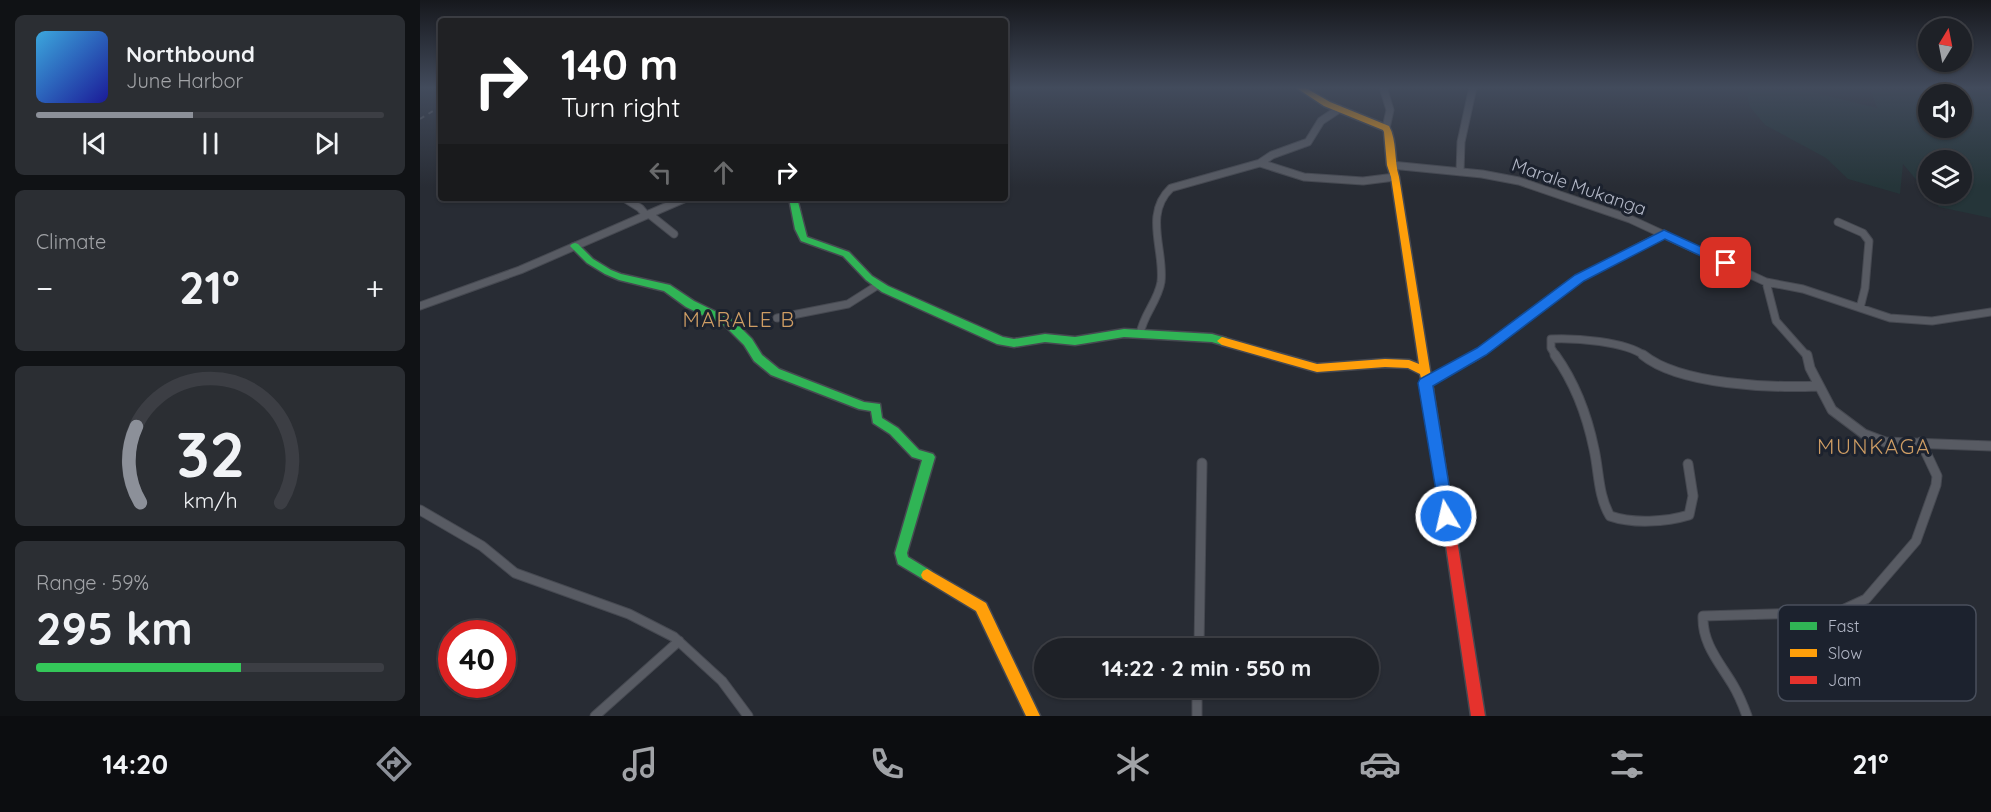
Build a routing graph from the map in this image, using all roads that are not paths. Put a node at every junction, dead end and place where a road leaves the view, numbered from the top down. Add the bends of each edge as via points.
1 (1321, 120) edge
2 (1367, 120) edge
3 (1388, 120) edge
4 (1466, 120) edge
5 (1386, 128) junction
6 (1260, 163) junction
7 (1391, 165) junction
8 (1460, 172) junction
9 (1395, 177) junction
10 (629, 201) edge
11 (679, 201) edge
12 (795, 201) edge
13 (647, 215) junction
14 (1838, 222) dead end
15 (674, 234) dead end
16 (1664, 234) junction
17 (575, 246) junction
18 (1766, 282) junction
19 (878, 285) junction
20 (420, 306) edge
21 (1860, 308) junction
22 (1991, 312) edge
23 (777, 318) dead end
24 (1140, 334) junction
25 (1424, 371) junction
26 (1425, 383) junction
27 (1818, 386) junction
28 (1922, 442) junction
29 (1991, 446) edge
30 (1202, 463) dead end
31 (1688, 464) dead end
32 (420, 510) edge
33 (1853, 605) edge
34 (1778, 614) edge
35 (1199, 638) edge
36 (679, 641) junction
37 (1197, 698) edge
38 (595, 716) edge
39 (748, 716) edge
40 (1033, 716) edge
41 (1197, 716) edge
42 (1478, 716) edge
43 (1747, 716) edge

1 - 6 street via 1308,142
2 - 5 street
3 - 5 street
4 - 8 street
5 - 7 street
6 - 9 street via 1304,177 1363,181
6 - 24 street via 1177,185 1165,193 1156,230 1161,249 1160,286
7 - 8 street, Marale Mukanga
7 - 9 street
8 - 16 street, Marale Mukanga via 1519,181
9 - 25 street
10 - 13 street
11 - 13 street
12 - 19 street via 800,236 846,254
13 - 15 street
13 - 17 street
14 - 21 street via 1863,233 1869,241
16 - 18 street, Marale Mukanga
16 - 26 street via 1579,278 1482,351
17 - 20 street
17 - 40 street via 608,272 668,288 729,323 758,358 776,372 863,406 876,407 878,420 916,454 929,457 910,516 902,560 981,607
18 - 21 street, Marale Mukanga via 1803,289
18 - 27 street via 1776,321 1807,355
19 - 23 street via 848,304
19 - 24 street via 1006,343
21 - 22 street, Marale Mukanga via 1912,321
24 - 25 street via 1212,338 1317,368 1385,363 1409,364
25 - 26 street
26 - 42 street
27 - 28 street via 1832,410 1875,440
27 - 31 street via 1710,379 1660,367 1636,350 1551,339 1551,348 1570,376 1582,405 1604,506 1610,516 1622,520 1675,519 1689,514 1693,489
28 - 29 street
28 - 33 street via 1937,476 1916,541 1866,599
30 - 35 street
32 - 36 street via 482,546 515,573 629,614
34 - 43 street via 1703,616 1705,638
36 - 38 street
36 - 39 street via 722,681
37 - 41 street

